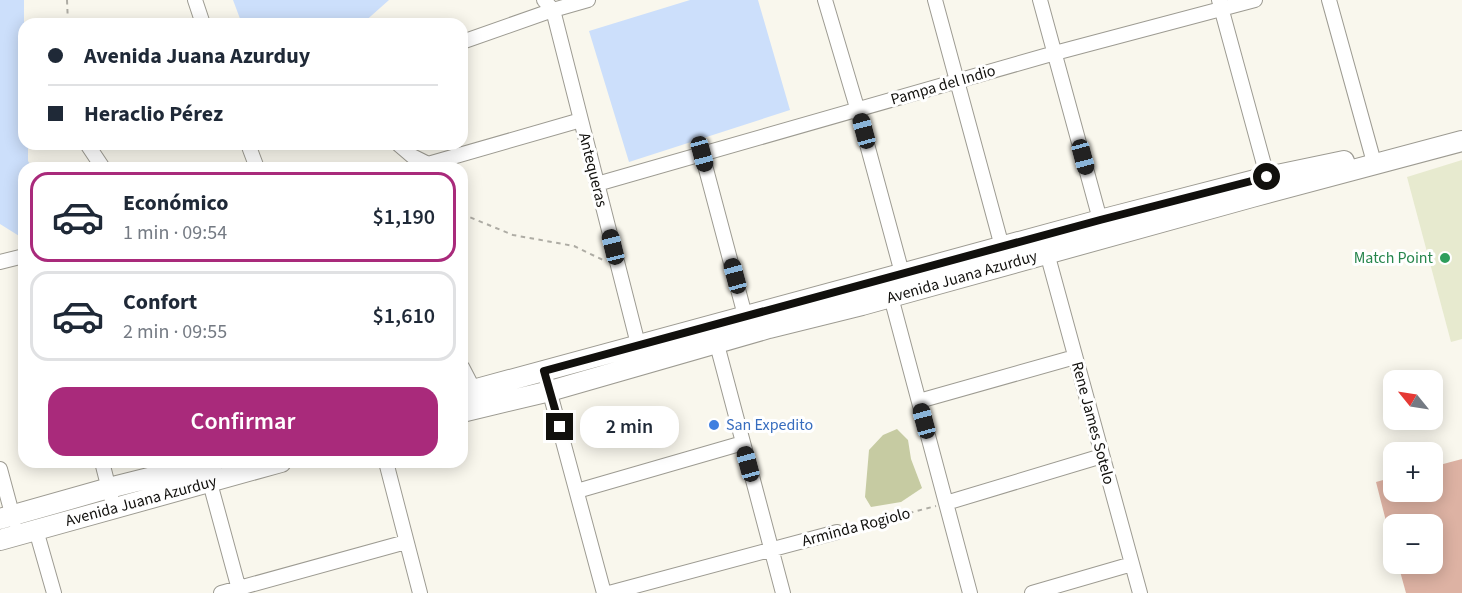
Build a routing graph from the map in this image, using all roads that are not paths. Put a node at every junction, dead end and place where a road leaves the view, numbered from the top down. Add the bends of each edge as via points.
1 (195, 0) edge
2 (588, 0) edge
3 (825, 0) edge
4 (935, 0) edge
5 (1040, 0) edge
6 (1255, 0) edge
7 (1329, 0) edge
8 (548, 5) edge
9 (1221, 5) edge
10 (201, 18) edge
11 (468, 39) edge
12 (1055, 53) junction
13 (957, 81) junction
14 (858, 111) junction
15 (581, 120) junction
16 (1462, 130) edge
17 (1462, 141) edge
18 (405, 150) edge
19 (702, 154) junction
20 (1374, 160) junction
21 (424, 162) edge
22 (435, 162) edge
23 (597, 183) junction
24 (1269, 185) junction
25 (1103, 229) junction
26 (1047, 253) junction
27 (1005, 256) junction
28 (18, 258) edge
29 (0, 262) edge
30 (902, 273) junction
31 (891, 297) junction
32 (748, 325) junction
33 (714, 334) junction
34 (638, 344) junction
35 (1075, 357) junction
36 (644, 364) junction
37 (544, 371) junction
38 (550, 391) junction
39 (470, 400) edge
40 (919, 401) junction
41 (743, 443) junction
42 (1102, 456) junction
43 (104, 468) edge
44 (190, 468) edge
45 (213, 468) edge
46 (261, 468) edge
47 (387, 468) edge
48 (0, 469) edge
49 (210, 483) junction
50 (109, 488) junction
51 (577, 491) junction
52 (946, 503) junction
53 (114, 508) junction
54 (6, 517) edge
55 (837, 532) road end
56 (18, 535) edge
57 (405, 542) junction
58 (771, 550) junction
59 (1132, 564) junction
60 (239, 591) edge
61 (54, 593) edge
62 (221, 593) edge
63 (420, 593) edge
64 (604, 593) edge
65 (609, 593) edge
66 (783, 593) edge
67 (970, 593) edge
68 (1032, 593) edge
69 (1140, 593) edge

1 - 10 street
2 - 8 street
3 - 14 street
4 - 13 street
5 - 12 street
6 - 9 street, Pampa del Indio
7 - 20 street
8 - 11 street
8 - 15 street, Antequeras
9 - 12 street, Pampa del Indio
9 - 24 street
12 - 13 street, Pampa del Indio
12 - 25 street
13 - 14 street, Pampa del Indio
13 - 27 street
14 - 19 street, Pampa del Indio
14 - 30 street
15 - 22 street
15 - 23 street, Antequeras
16 - 20 main road, Avenida Juana Azurduy
17 - 20 main road, Avenida Juana Azurduy
18 - 21 street
19 - 23 street, Pampa del Indio
19 - 32 street
20 - 24 main road, Avenida Juana Azurduy
23 - 34 street, Antequeras
24 - 25 main road, Avenida Juana Azurduy
25 - 26 main road, Avenida Juana Azurduy
25 - 27 main road, Avenida Juana Azurduy
26 - 27 main road, Avenida Juana Azurduy
26 - 35 street, Rene James Sotelo
27 - 30 main road, Avenida Juana Azurduy
27 - 31 main road, Avenida Juana Azurduy
28 - 29 street
30 - 31 street
30 - 32 main road, Avenida Juana Azurduy
31 - 32 main road, Avenida Juana Azurduy
31 - 40 street
32 - 33 main road, Avenida Juana Azurduy
33 - 34 main road, Avenida Juana Azurduy
33 - 36 main road, Avenida Juana Azurduy
33 - 41 street
34 - 36 street, Antequeras
34 - 37 main road, Avenida Juana Azurduy
35 - 40 street
35 - 42 street, Rene James Sotelo
36 - 38 main road, Avenida Juana Azurduy
37 - 38 street
37 - 39 main road, Avenida Juana Azurduy
38 - 39 main road, Avenida Juana Azurduy
38 - 51 street
40 - 52 street
41 - 51 street
41 - 58 street
42 - 52 street
42 - 59 street, Rene James Sotelo
43 - 50 street
44 - 50 main road, Avenida Juana Azurduy
45 - 49 street
46 - 49 main road, Avenida Juana Azurduy
47 - 57 street
48 - 54 street
49 - 53 main road, Avenida Juana Azurduy
49 - 60 street
50 - 53 street
50 - 54 main road, Avenida Juana Azurduy
51 - 64 street
52 - 67 street
53 - 56 main road, Avenida Juana Azurduy
54 - 56 street
55 - 58 street, Arminda Rogiolo
56 - 61 street
57 - 60 street
57 - 63 street
58 - 65 street, Arminda Rogiolo
58 - 66 street
59 - 68 street
59 - 69 street, Rene James Sotelo
60 - 62 street

